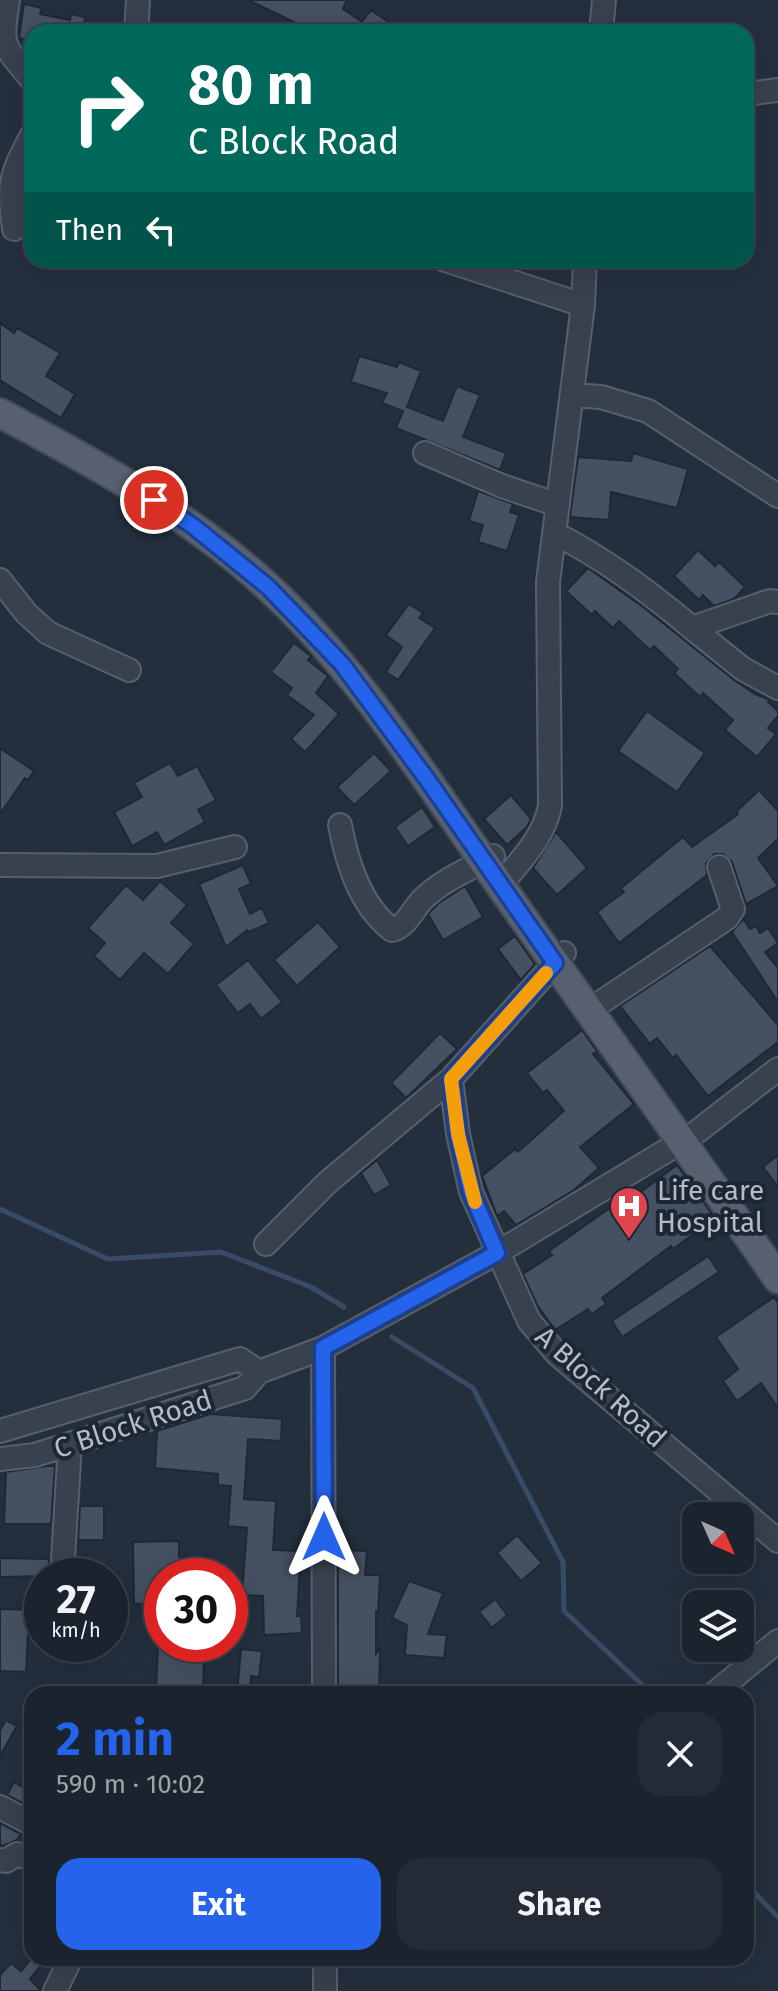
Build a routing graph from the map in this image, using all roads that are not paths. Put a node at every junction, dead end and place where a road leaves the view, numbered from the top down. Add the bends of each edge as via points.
1 (8, 0) edge
2 (138, 0) edge
3 (604, 0) edge
4 (136, 24) edge
5 (602, 24) edge
6 (24, 71) edge
7 (778, 90) edge
8 (754, 93) edge
9 (24, 151) edge
10 (5, 229) edge
11 (470, 268) edge
12 (585, 268) edge
13 (583, 305) junction
14 (0, 395) edge
15 (572, 395) junction
16 (0, 413) edge
17 (425, 453) dead end
18 (778, 496) edge
19 (558, 505) junction
20 (554, 533) junction
21 (226, 547) junction
22 (0, 580) edge
23 (778, 602) edge
24 (692, 628) junction
25 (129, 670) dead end
26 (778, 688) edge
27 (340, 825) dead end
28 (235, 847) dead end
29 (495, 864) junction
30 (0, 865) edge
31 (719, 867) dead end
32 (559, 958) junction
33 (600, 1003) junction
34 (778, 1069) edge
35 (451, 1079) junction
36 (688, 1138) junction
37 (266, 1244) dead end
38 (497, 1253) junction
39 (778, 1261) edge
40 (778, 1279) edge
41 (323, 1348) junction
42 (259, 1372) junction
43 (33, 1421) junction
44 (0, 1431) edge
45 (70, 1444) junction
46 (40, 1453) junction
47 (0, 1459) edge
48 (778, 1541) edge
49 (63, 1558) edge
50 (778, 1641) edge
51 (324, 1686) edge
52 (723, 1686) edge
53 (0, 1807) edge
54 (24, 1820) edge
55 (67, 1966) edge
56 (325, 1966) edge
57 (55, 1991) edge
58 (325, 1991) edge

1 - 6 street via 2,40
2 - 4 street
3 - 5 street
7 - 8 street
9 - 10 street via 14,170
11 - 13 street
12 - 13 street
13 - 15 street
14 - 21 main road via 165,495
15 - 18 street via 601,397 648,411
15 - 19 street
16 - 21 main road via 135,487
17 - 19 street
19 - 20 street
20 - 24 street via 642,586
20 - 29 street via 548,582 550,806 539,840
21 - 29 main road via 263,571 308,622 347,655
22 - 25 street via 48,633
23 - 24 street
24 - 26 street via 743,669
27 - 29 street via 356,883 392,930 401,928 440,885
28 - 30 street via 157,866
29 - 32 main road
31 - 33 street via 733,909 727,918
32 - 33 main road
32 - 35 street
32 - 36 main road
33 - 36 main road
34 - 36 street, C Block Road
35 - 37 street via 328,1182
35 - 38 street, A Block Road via 471,1192
36 - 38 street, C Block Road
36 - 39 main road
36 - 40 main road
38 - 41 street, C Block Road
38 - 48 street, A Block Road via 529,1321 557,1354
41 - 42 street, C Block Road
41 - 51 street
42 - 43 street, C Block Road via 240,1359
42 - 45 street, C Block Road via 245,1388
43 - 44 street, C Block Road
43 - 46 street
45 - 46 street, C Block Road
45 - 49 street
46 - 47 street, C Block Road
50 - 52 street
53 - 54 street
55 - 57 street
56 - 58 street

